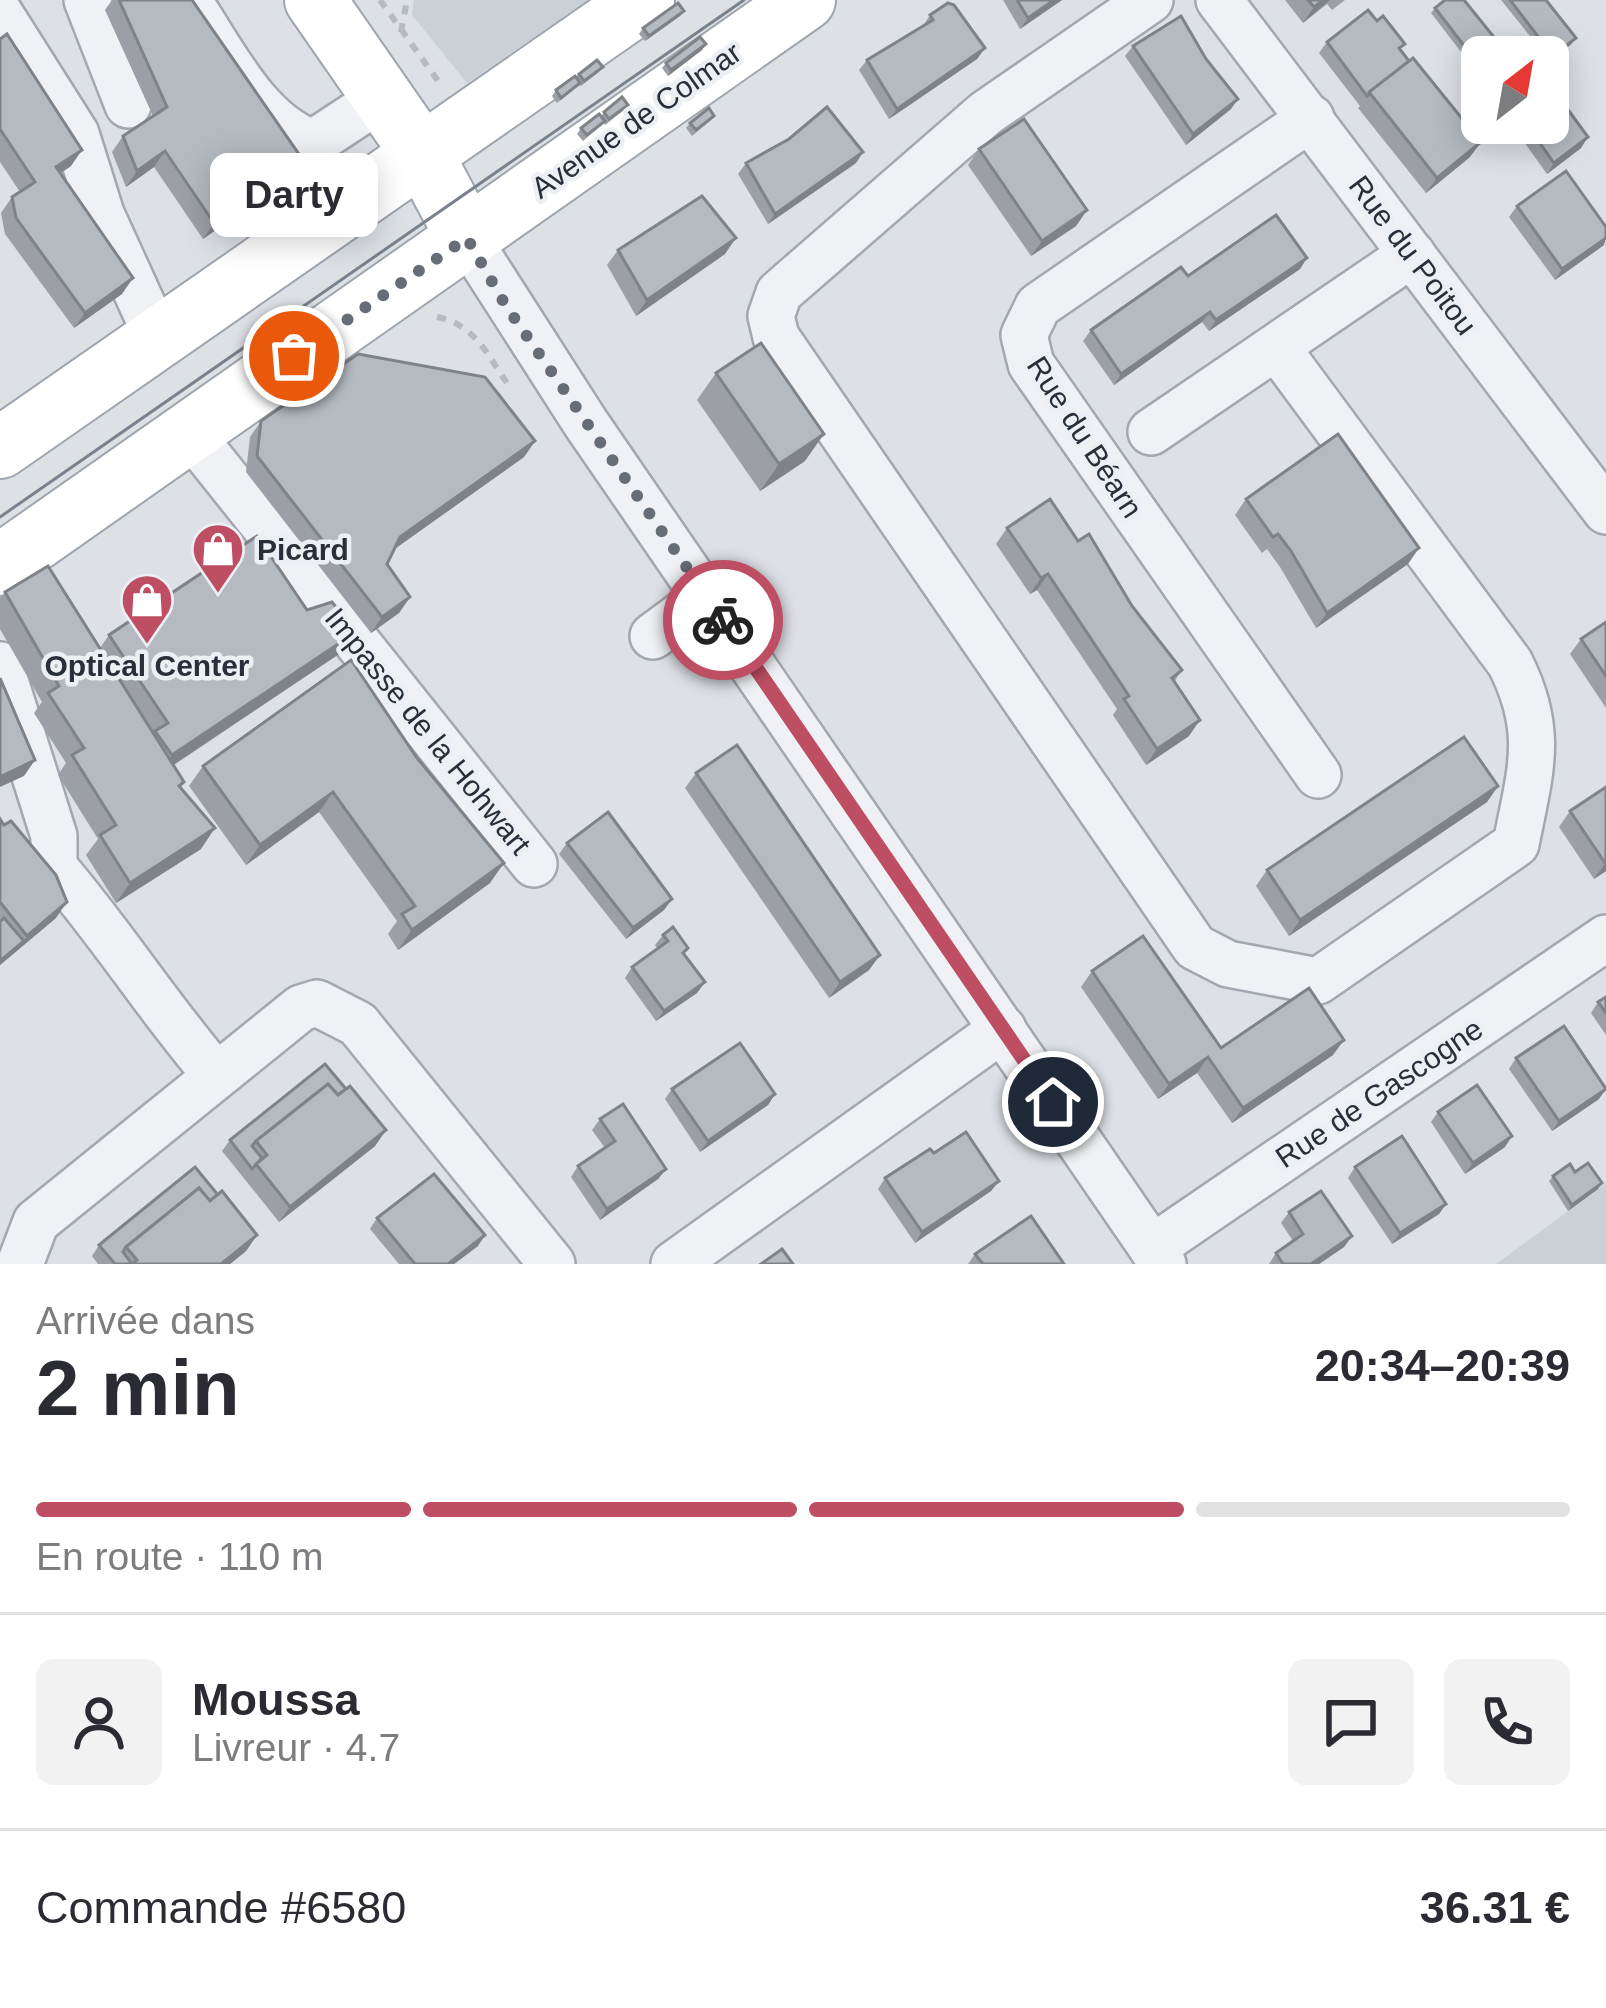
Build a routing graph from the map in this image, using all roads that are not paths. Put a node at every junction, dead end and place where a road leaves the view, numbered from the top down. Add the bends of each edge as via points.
1 (87, 0) edge
2 (188, 0) edge
3 (314, 0) edge
4 (644, 0) edge
5 (805, 0) edge
6 (1150, 0) edge
7 (1219, 0) edge
8 (0, 14) edge
9 (383, 97) junction
10 (128, 105) dead end
11 (1311, 118) junction
12 (424, 157) junction
13 (467, 238) junction
14 (1412, 254) junction
15 (158, 339) junction
16 (1277, 348) junction
17 (187, 429) junction
18 (1150, 433) dead end
19 (0, 448) edge
20 (1606, 511) edge
21 (0, 565) edge
22 (706, 596) junction
23 (653, 636) dead end
24 (0, 665) edge
25 (1318, 775) dead end
26 (534, 865) dead end
27 (1606, 938) edge
28 (1003, 1029) junction
29 (216, 1075) junction
30 (1157, 1256) edge
31 (20, 1264) edge
32 (551, 1264) edge
33 (674, 1264) edge

1 - 10 street
2 - 9 street via 291,135 313,142
3 - 9 main road
4 - 12 main road
5 - 13 main road, Avenue de Colmar
6 - 16 street via 986,113 779,293 771,316 776,337 1195,947 1228,964 1318,981 1516,844 1536,741 1527,695 1510,663
7 - 11 street, Rue du Poitou
8 - 15 street via 76,134 101,214
9 - 12 main road
11 - 14 street, Rue du Poitou
11 - 25 street, Rue du Béarn via 1038,307 1024,335 1031,364
12 - 13 main road
12 - 15 main road
13 - 17 main road, Avenue de Colmar
13 - 22 street
14 - 16 street
14 - 20 street, Rue du Poitou
15 - 19 main road
16 - 18 street
17 - 21 main road, Avenue de Colmar
17 - 26 street, Impasse de la Hohwart
22 - 23 street
22 - 28 street
24 - 29 street via 54,836 54,867
27 - 30 street, Rue de Gascogne
28 - 30 street
28 - 33 street
29 - 31 street via 37,1222
29 - 32 street via 301,1007 337,1009 358,1024

